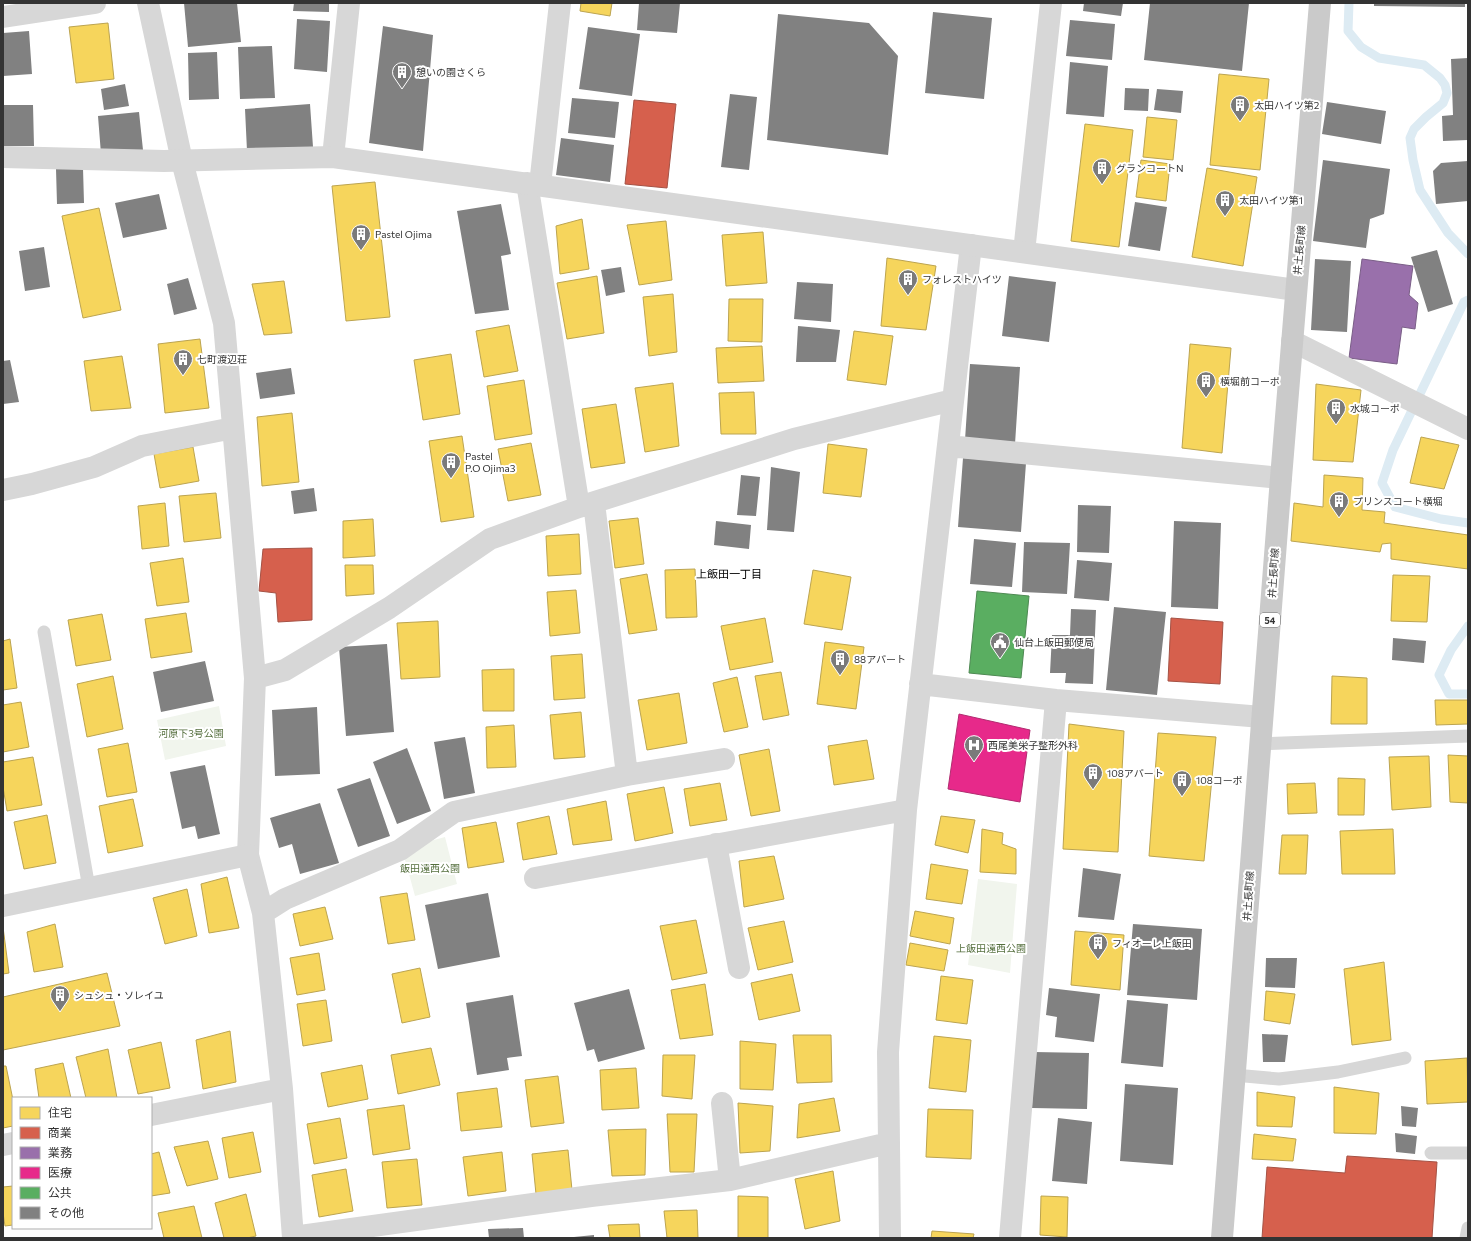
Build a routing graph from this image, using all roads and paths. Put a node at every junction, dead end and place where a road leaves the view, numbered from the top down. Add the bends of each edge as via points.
1 (95, 3) edge
2 (148, 3) edge
3 (349, 3) edge
4 (560, 3) edge
5 (1052, 3) edge
6 (1320, 3) edge
7 (30, 8) edge
8 (3, 17) edge
9 (3, 157) edge
10 (333, 157) junction
11 (182, 160) junction
12 (533, 184) junction
13 (971, 244) junction
14 (1024, 252) junction
15 (1296, 290) junction
16 (1292, 341) junction
17 (953, 400) junction
18 (233, 428) junction
19 (1468, 429) edge
20 (948, 446) junction
21 (1281, 478) junction
22 (3, 490) edge
23 (586, 505) junction
24 (44, 632) dead end
25 (254, 678) junction
26 (920, 684) junction
27 (1056, 700) junction
28 (1262, 717) junction
29 (1468, 736) edge
30 (1260, 744) junction
31 (724, 759) dead end
32 (626, 775) junction
33 (906, 810) junction
34 (716, 844) junction
35 (248, 855) junction
36 (535, 878) dead end
37 (89, 888) junction
38 (3, 906) edge
39 (263, 913) junction
40 (739, 968) dead end
41 (1405, 1058) dead end
42 (1234, 1075) junction
43 (282, 1089) junction
44 (722, 1103) dead end
45 (152, 1115) edge
46 (889, 1143) junction
47 (1431, 1153) dead end
48 (1468, 1154) edge
49 (730, 1180) junction
50 (1468, 1228) edge
51 (293, 1238) edge
52 (888, 1238) edge
53 (1010, 1238) edge
54 (1222, 1238) edge
55 (1466, 1238) edge

1 - 7 street
2 - 11 street
3 - 10 street
4 - 12 street
5 - 14 street
6 - 15 main road, 井土長町線 / 54
7 - 8 street
9 - 11 street
10 - 11 street
10 - 12 street
11 - 18 street via 224,323
12 - 13 street
12 - 23 street
13 - 14 street
13 - 17 street
14 - 15 street
15 - 16 main road, 井土長町線 / 54
16 - 19 street
16 - 21 main road, 井土長町線 / 54
17 - 20 street
17 - 23 street via 794,439
18 - 22 street via 142,446 94,466
18 - 25 street
20 - 21 street
20 - 26 street
21 - 28 main road, 井土長町線 / 54
23 - 25 street via 490,539 389,608 285,670
23 - 32 street
24 - 37 lane
25 - 35 street
26 - 27 street
26 - 33 street
27 - 28 street
27 - 53 street
28 - 30 main road, 井土長町線 / 54
29 - 30 lane
30 - 42 main road, 井土長町線 / 54
31 - 32 street
32 - 39 street via 454,812 400,850 285,899
33 - 34 street
33 - 46 street via 888,1052
34 - 36 street
34 - 40 street
35 - 37 street
35 - 39 street
37 - 38 street
39 - 43 street
41 - 42 lane via 1338,1072 1279,1079
42 - 54 main road, 井土長町線 / 54
43 - 45 street
43 - 51 street
44 - 49 street
46 - 49 street
46 - 52 street
47 - 48 lane
49 - 51 street
50 - 55 lane

